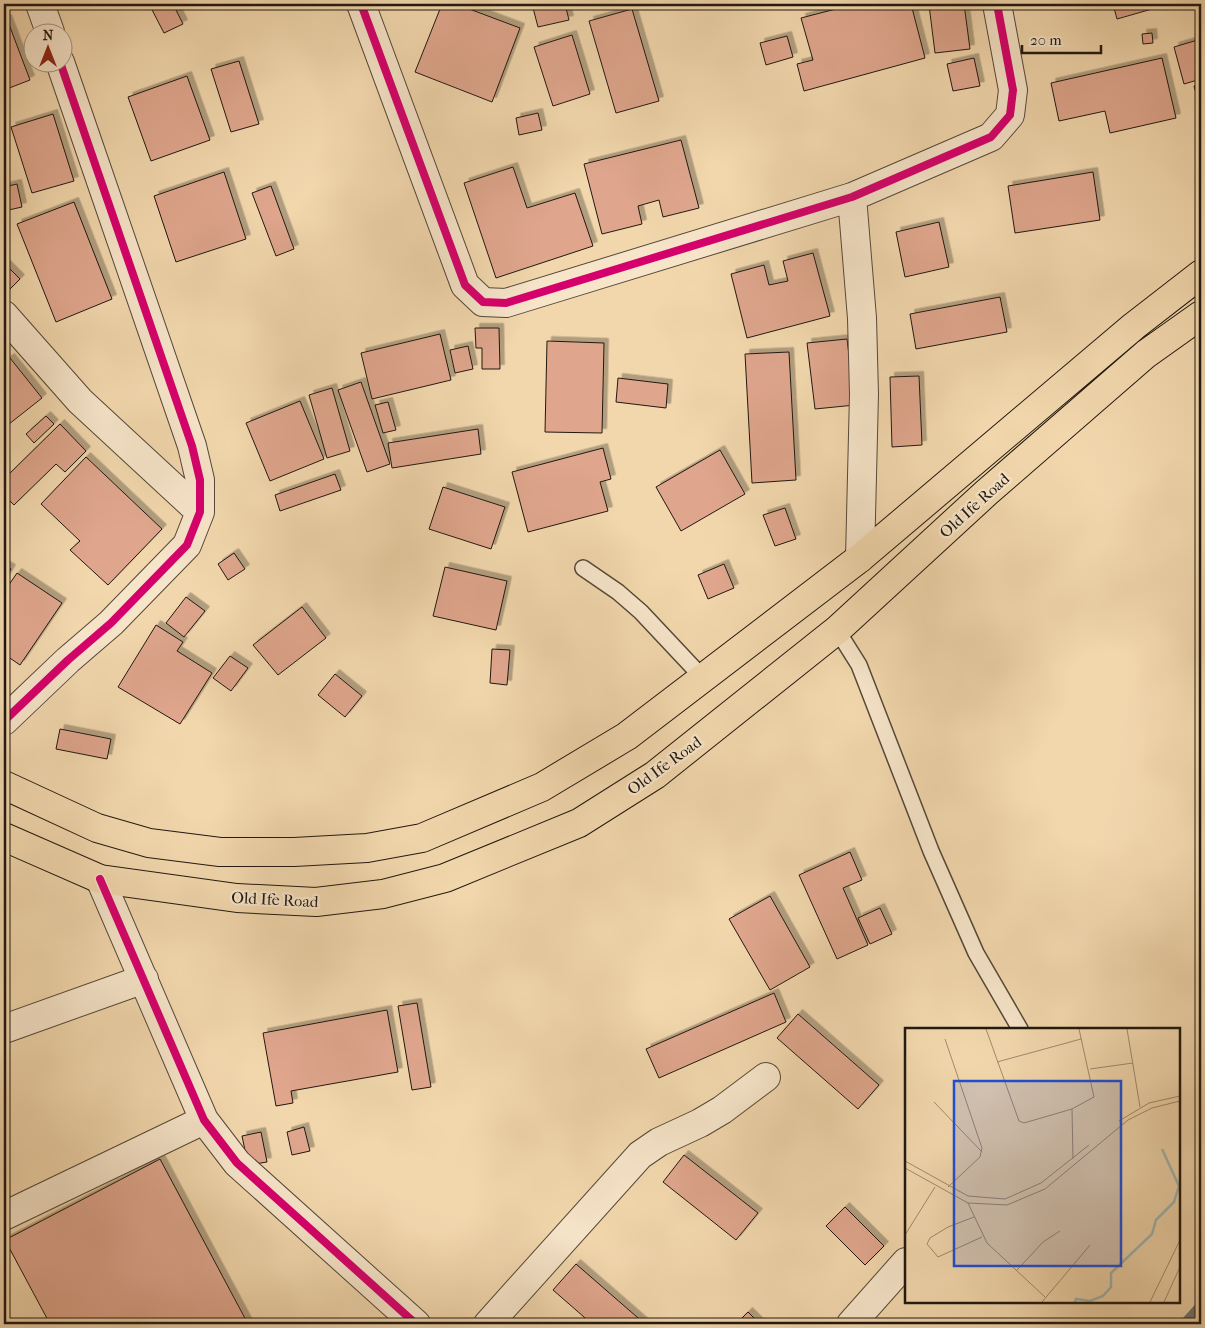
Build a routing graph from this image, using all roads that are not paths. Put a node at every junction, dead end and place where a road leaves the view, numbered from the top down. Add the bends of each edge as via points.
1 (40, 4) edge
2 (361, 4) edge
3 (997, 4) edge
4 (46, 22) edge
5 (63, 72) edge
6 (852, 197) junction
7 (1201, 274) edge
8 (4, 315) edge
9 (1201, 315) edge
10 (200, 512) junction
11 (860, 558) junction
12 (584, 568) dead end
13 (808, 597) junction
14 (837, 630) junction
15 (703, 678) junction
16 (4, 721) edge
17 (4, 785) edge
18 (4, 837) edge
19 (100, 879) junction
20 (144, 979) junction
21 (4, 1028) edge
22 (1019, 1028) edge
23 (766, 1077) dead end
24 (204, 1120) junction
25 (4, 1216) edge
26 (905, 1263) edge
27 (416, 1324) edge
28 (488, 1324) edge
29 (851, 1324) edge

1 - 4 street
2 - 6 street via 465,285 483,302 506,303
3 - 6 street via 1013,90 1010,114 991,137
5 - 10 street via 192,446 200,480
6 - 11 street via 864,385
7 - 11 main road, Old Ife Road via 1134,326
8 - 10 street via 80,402
9 - 14 main road, Old Ife Road via 1146,354
10 - 16 street via 187,545 111,623
11 - 13 main road, Old Ife Road
12 - 15 lane via 641,612
13 - 14 main road
13 - 15 main road, Old Ife Road
14 - 19 main road, Old Ife Road via 655,775 579,822 445,878 383,894 316,902 237,898
14 - 22 lane via 859,665 931,851 976,953
15 - 17 main road, Old Ife Road via 627,736 542,788 422,838 366,848 220,852 149,843 97,828
18 - 19 main road, Old Ife Road
19 - 20 street
20 - 21 street
20 - 24 street
23 - 28 street via 722,1110 640,1155
24 - 25 street
24 - 27 street via 237,1163
26 - 29 street

